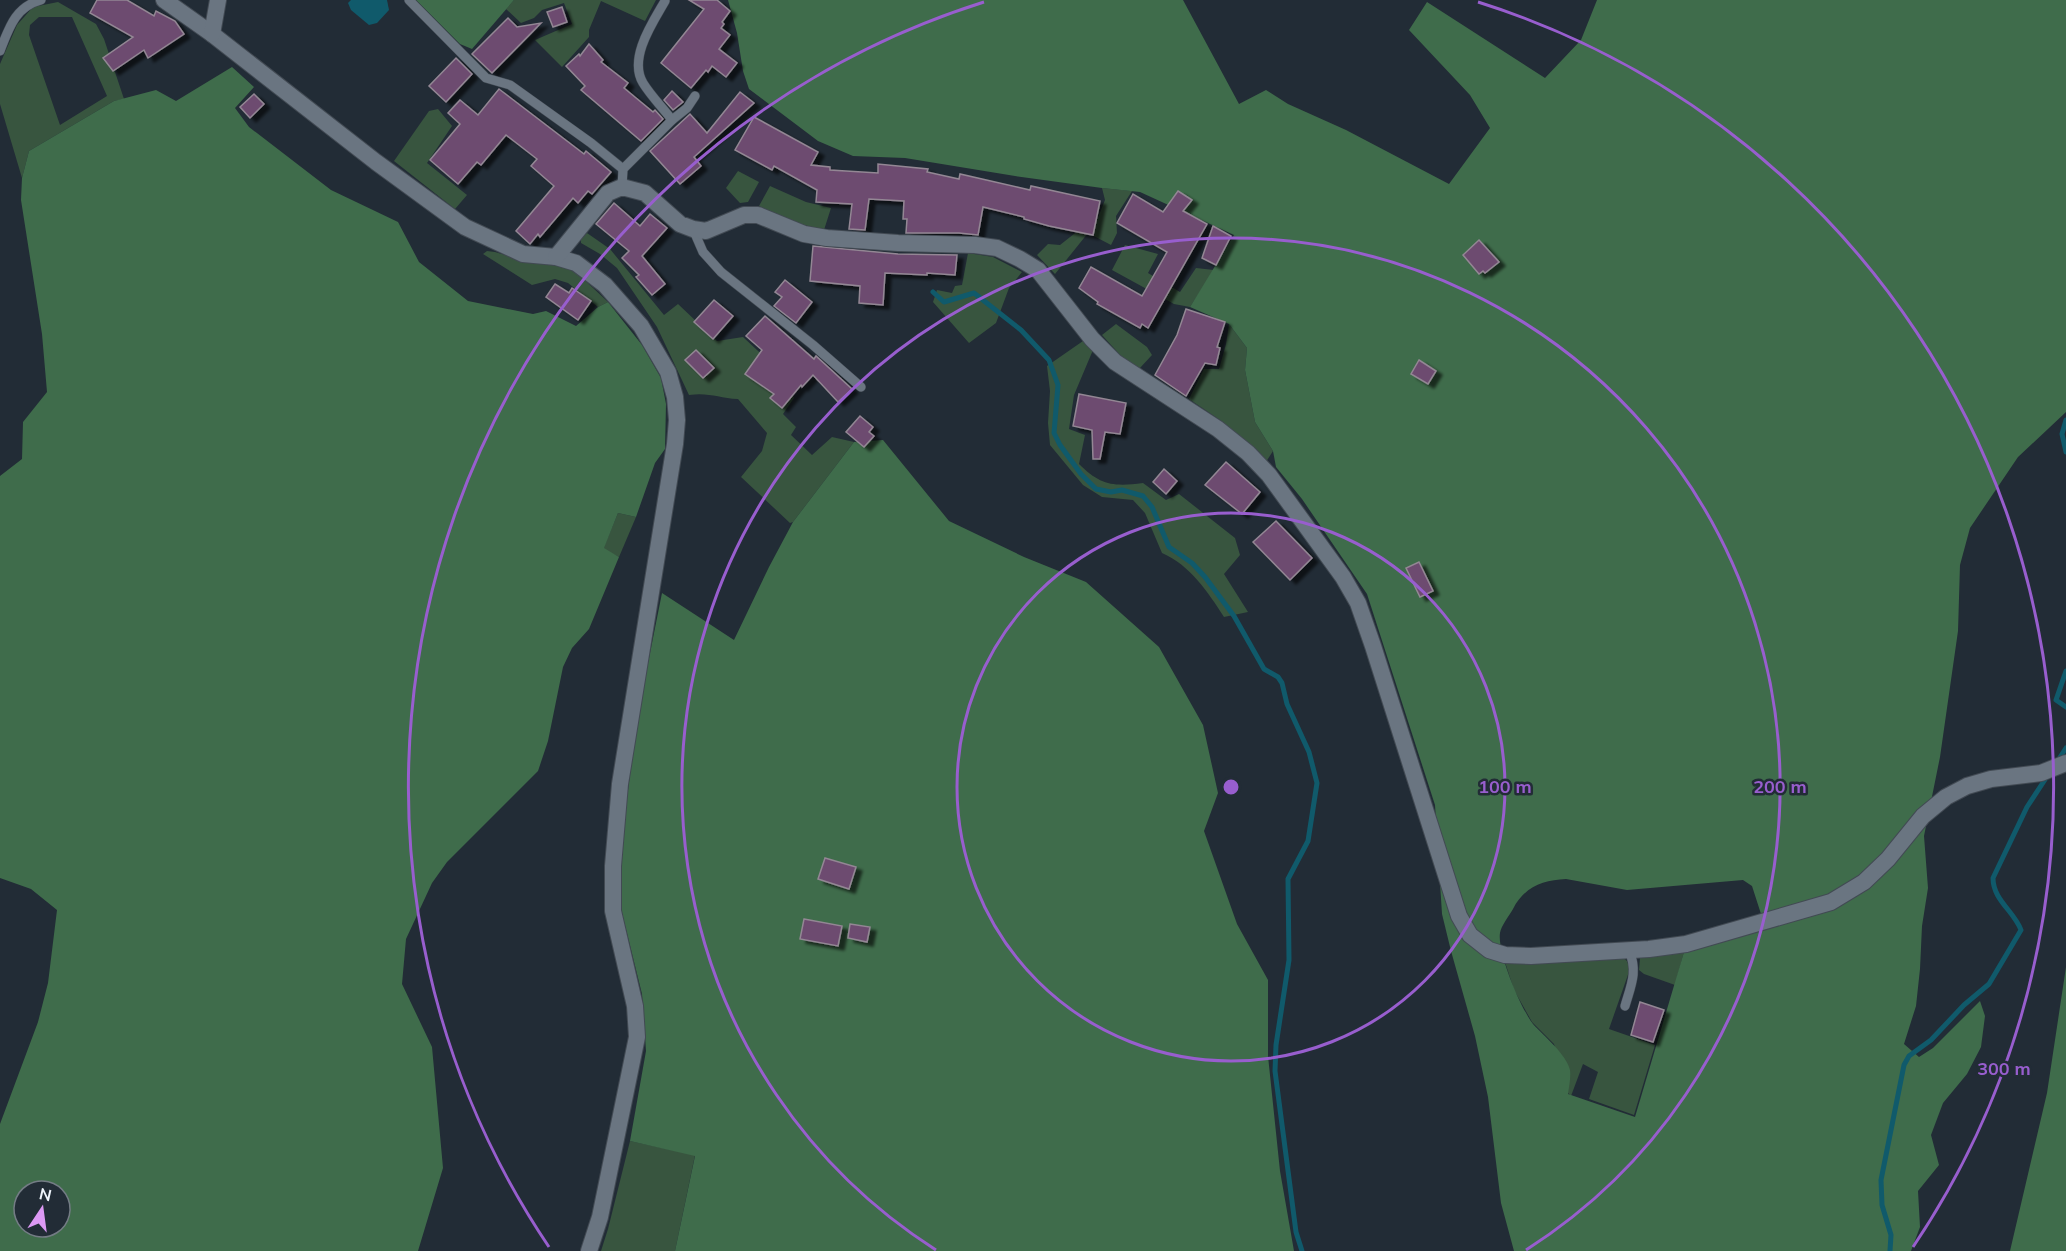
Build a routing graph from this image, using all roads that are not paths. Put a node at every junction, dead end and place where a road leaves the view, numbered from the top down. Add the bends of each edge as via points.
1 (41, 0) edge
2 (164, 0) edge
3 (218, 0) edge
4 (409, 0) edge
5 (665, 1) edge
6 (212, 34) junction
7 (0, 51) edge
8 (695, 96) dead end
9 (672, 120) junction
10 (623, 170) junction
11 (622, 187) junction
12 (693, 229) junction
13 (556, 256) junction
14 (861, 387) dead end
15 (2066, 763) edge
16 (1629, 950) junction
17 (1625, 1006) dead end
18 (589, 1251) edge

1 - 7 lane via 20,10
2 - 6 street
3 - 6 street
4 - 10 lane via 486,78 510,85
5 - 9 lane via 643,40 639,73
6 - 13 street via 465,227 523,254
8 - 9 lane
9 - 10 lane
10 - 11 lane
11 - 12 street via 645,193 680,224
11 - 13 street via 608,193
12 - 14 lane via 703,252 721,272
12 - 16 street via 706,231 744,215 758,215 804,234 827,238 997,248 1038,270 1115,362 1248,453 1269,475 1343,577 1358,603 1460,916 1470,935 1489,950 1505,955
13 - 18 street via 576,263 605,285 641,326 668,372 677,420 622,772 613,866 613,911 635,1006 637,1037 600,1217
15 - 16 street via 2041,773 1991,779 1946,797 1923,816 1864,882 1831,902 1686,944
16 - 17 lane via 1635,973

